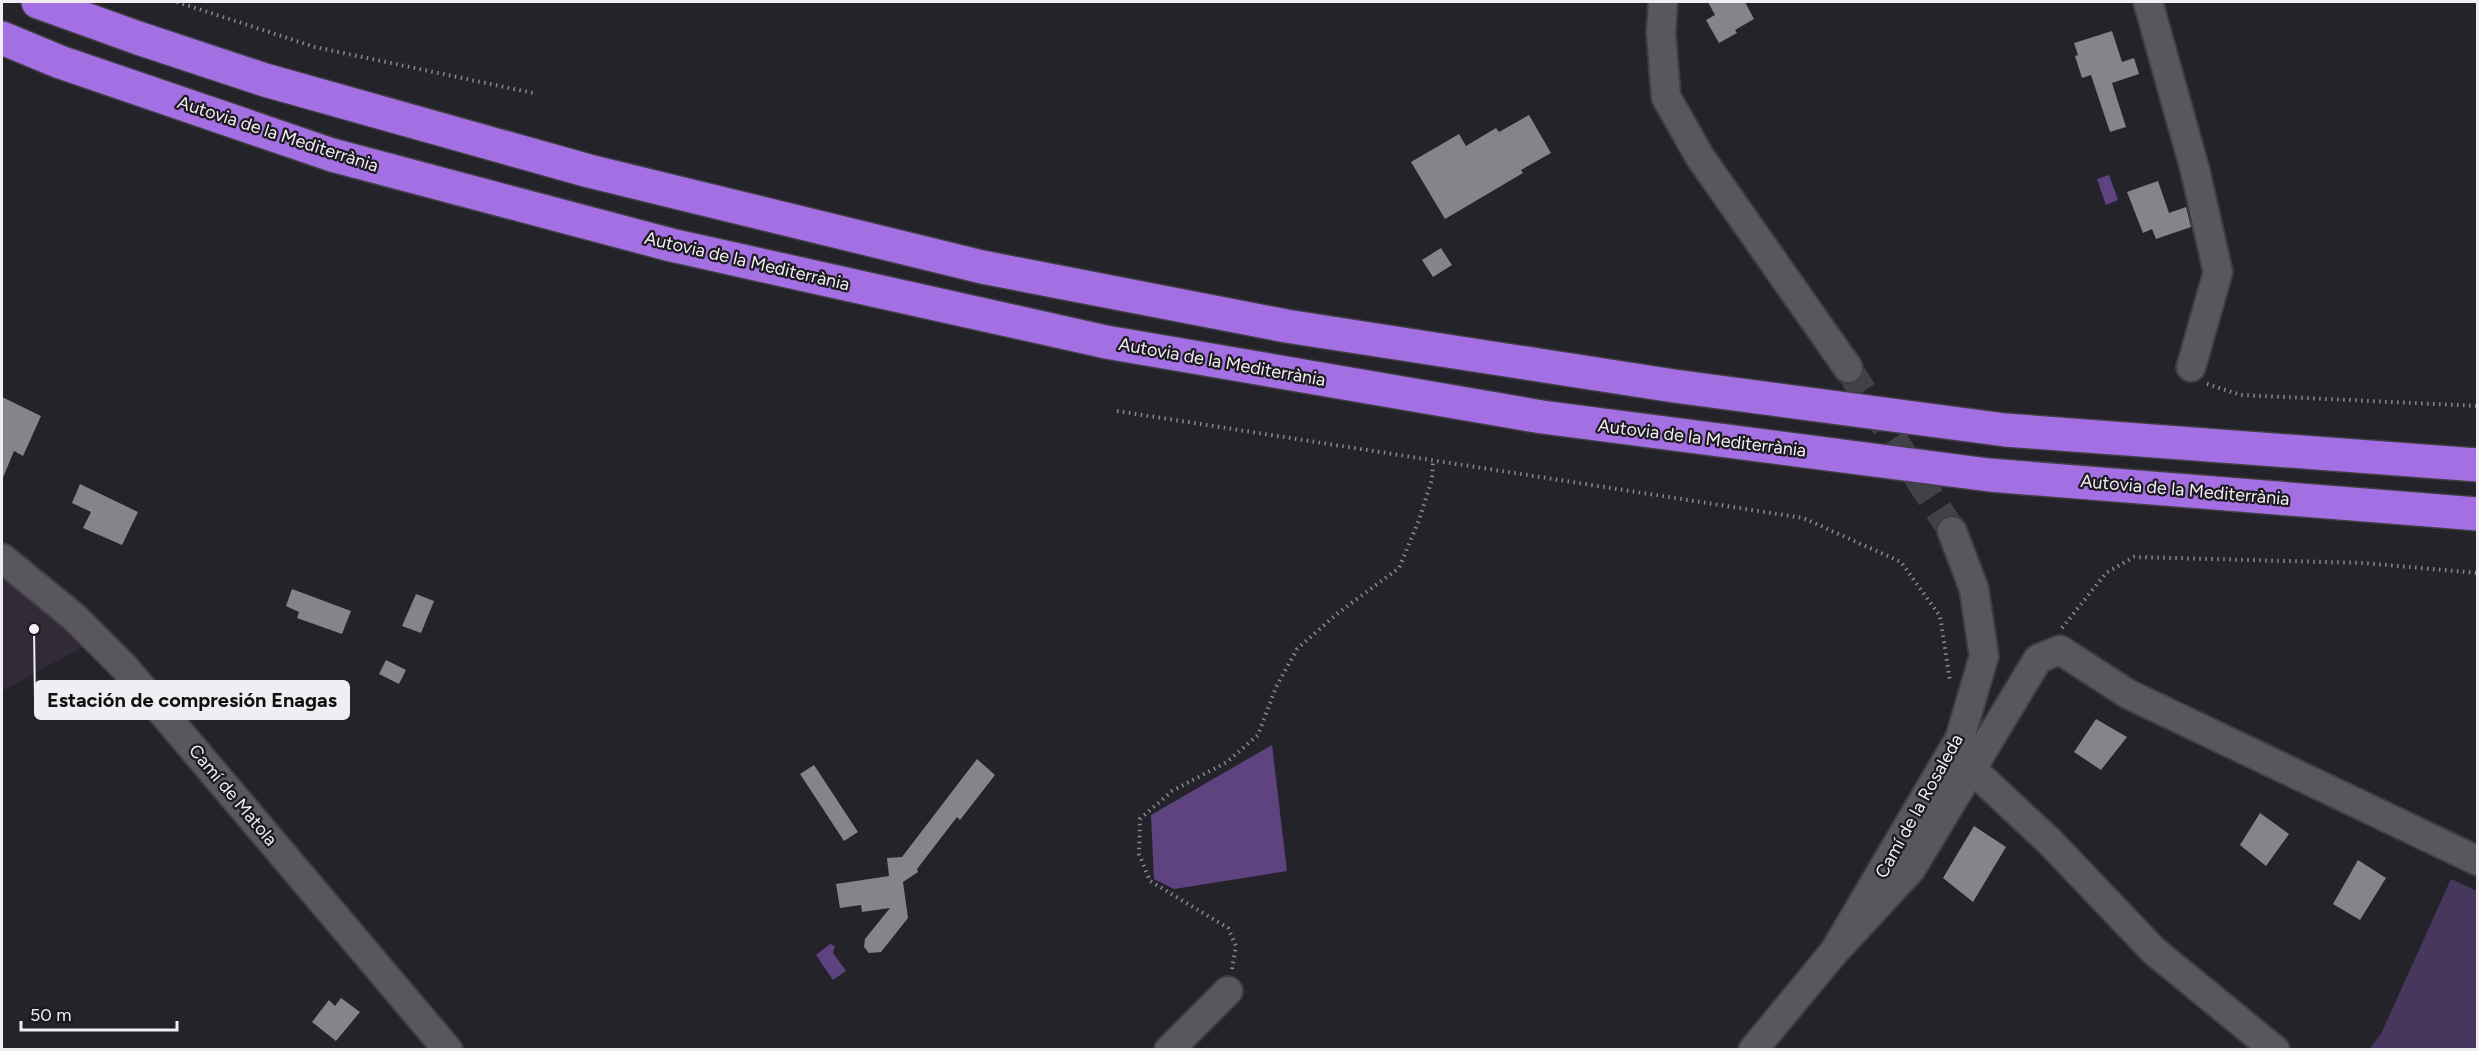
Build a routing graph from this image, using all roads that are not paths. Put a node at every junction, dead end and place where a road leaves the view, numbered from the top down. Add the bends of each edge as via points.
1 (38, 2) edge
2 (1664, 2) edge
3 (2148, 2) edge
4 (2, 38) edge
5 (2191, 367) road end
6 (1848, 368) tunnel mouth
7 (2478, 465) edge
8 (2478, 514) edge
9 (1952, 531) tunnel mouth
10 (2, 558) edge
11 (1973, 770) junction
12 (2478, 861) edge
13 (1834, 952) junction
14 (1228, 991) road end
15 (448, 1050) edge
16 (1169, 1050) edge
17 (1753, 1050) edge
18 (2275, 1050) edge

1 - 7 highway via 265,80 589,171 982,267 1286,326 1674,386 2005,430
2 - 6 street via 1661,33 1666,97 1700,157
3 - 5 street via 2195,170 2218,272
4 - 8 highway, Autovia de la Mediterrània via 60,62 332,154 672,245 1106,342 1542,417 1989,475
9 - 13 street, Camí de la Rosaleda via 1974,589 1984,656 1960,738
10 - 15 street, Camí de Matola via 74,617 125,668
11 - 12 street via 2038,659 2060,650 2128,694
11 - 13 street via 1911,869
11 - 18 street via 2050,842 2154,951
13 - 17 street, Camí de la Rosaleda
14 - 16 street

